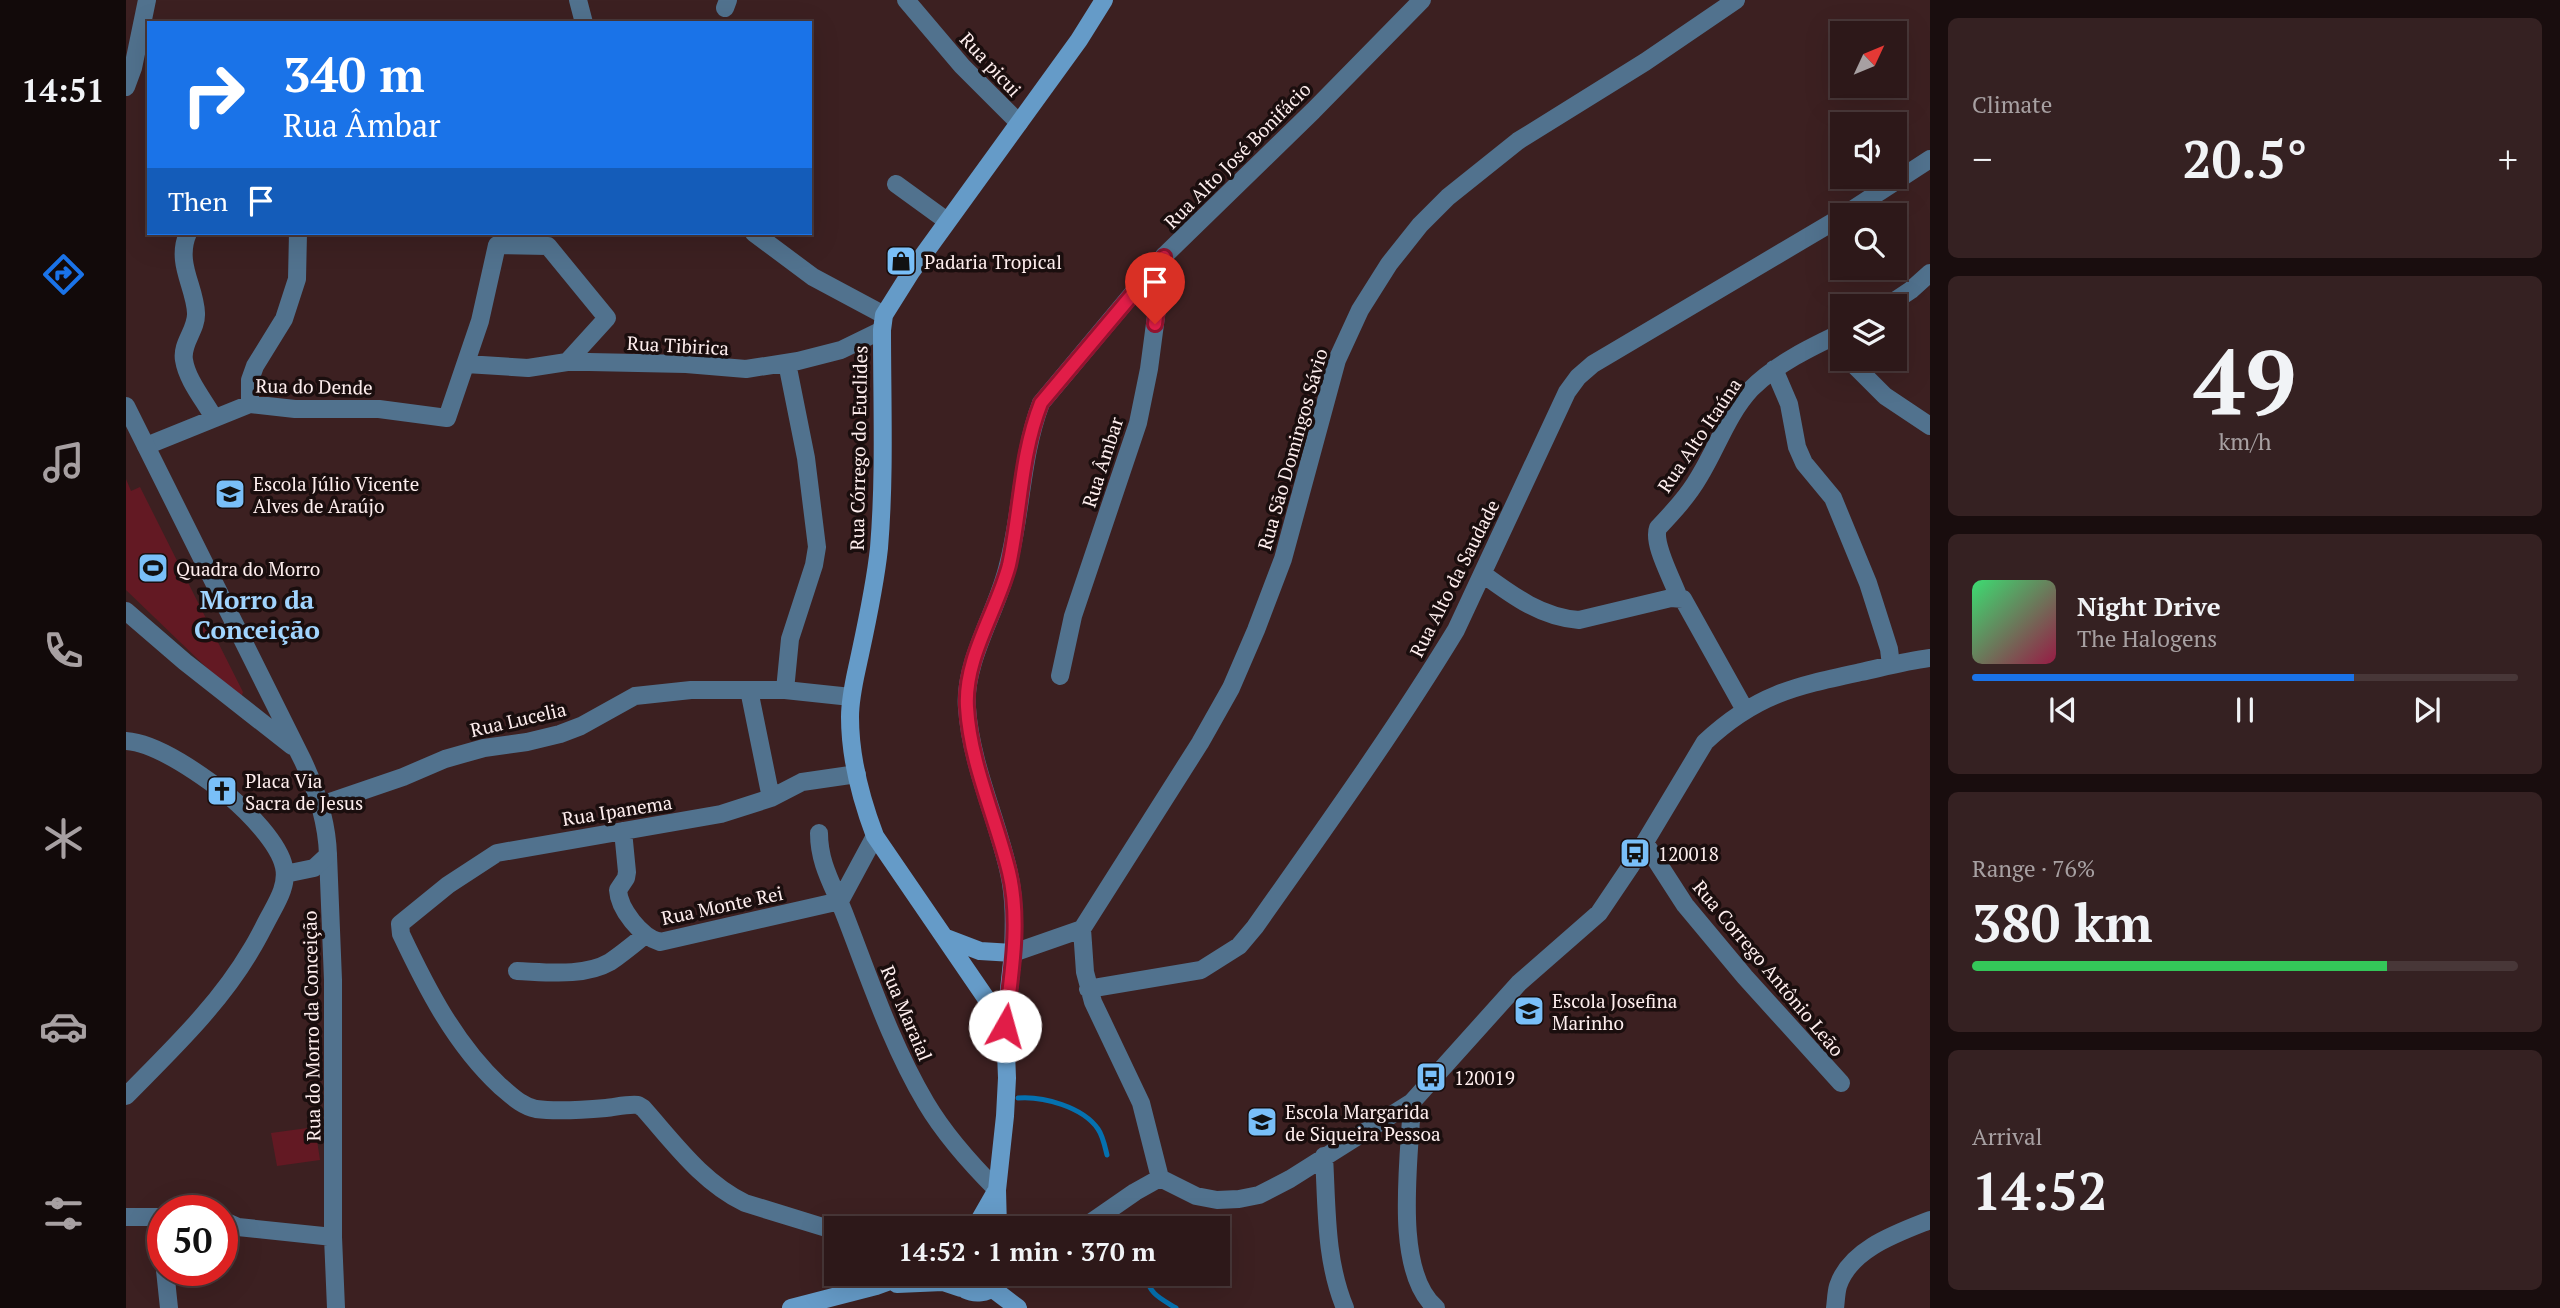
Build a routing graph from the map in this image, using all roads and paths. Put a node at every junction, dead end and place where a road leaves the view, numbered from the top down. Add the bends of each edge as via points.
1 (147, 0) edge
2 (578, 0) edge
3 (906, 0) edge
4 (1104, 0) edge
5 (1422, 0) edge
6 (1736, 0) edge
7 (583, 21) edge
8 (126, 87) edge
9 (1018, 123) junction
10 (1930, 159) edge
11 (896, 184) dead end
12 (1864, 203) edge
13 (947, 221) junction
14 (1830, 224) edge
15 (298, 235) edge
16 (757, 235) edge
17 (186, 236) edge
18 (1164, 257) junction
19 (1930, 273) edge
20 (1906, 294) edge
21 (883, 323) junction
22 (1830, 339) edge
23 (567, 362) junction
24 (787, 363) junction
25 (466, 364) junction
26 (1774, 369) junction
27 (1860, 371) edge
28 (250, 404) junction
29 (126, 406) edge
30 (214, 418) junction
31 (1930, 426) edge
32 (146, 446) junction
33 (1483, 574) junction
34 (1679, 598) junction
35 (126, 611) edge
36 (1930, 658) edge
37 (1891, 665) junction
38 (1060, 676) dead end
39 (749, 690) junction
40 (785, 690) junction
41 (851, 697) junction
42 (1745, 710) junction
43 (126, 741) edge
44 (296, 749) junction
45 (857, 774) junction
46 (771, 798) junction
47 (321, 805) junction
48 (624, 831) junction
49 (818, 833) dead end
50 (876, 836) junction
51 (1645, 843) junction
52 (328, 855) junction
53 (285, 874) junction
54 (840, 901) junction
55 (1082, 929) junction
56 (645, 936) junction
57 (946, 938) junction
58 (1013, 953) junction
59 (517, 971) dead end
60 (1088, 989) junction
61 (1005, 1026) junction
62 (1841, 1083) dead end
63 (126, 1096) edge
64 (1412, 1102) junction
65 (1324, 1156) junction
66 (1160, 1178) junction
67 (997, 1190) junction
68 (982, 1216) edge
69 (998, 1216) edge
70 (1100, 1216) edge
71 (126, 1217) edge
72 (147, 1217) edge
73 (1930, 1220) edge
74 (238, 1227) edge
75 (824, 1227) edge
76 (332, 1237) junction
77 (167, 1286) edge
78 (876, 1286) edge
79 (964, 1286) edge
80 (990, 1286) edge
81 (1006, 1286) edge
82 (169, 1308) edge
83 (336, 1308) edge
84 (791, 1308) edge
85 (1018, 1308) edge
86 (1345, 1308) edge
87 (1436, 1308) edge
88 (1835, 1308) edge

1 - 8 street
2 - 7 street
3 - 9 street, Rua picui
4 - 9 main road
5 - 18 street, Rua Alto José Bonifácio
6 - 55 street, Rua São Domingos Sávio via 1518,141 1448,197 1389,264 1360,310 1337,360 1283,559 1231,688
9 - 13 main road
10 - 12 street, Rua Alto da Saudade
11 - 13 street
13 - 21 main road
14 - 33 street, Rua Alto da Saudade via 1578,377
15 - 28 street via 297,279 284,319 250,380
16 - 21 street
17 - 30 street via 184,267 197,316 183,357
18 - 38 street, Rua Âmbar via 1138,423 1073,616
18 - 58 street, Rua Alto José Bonifácio via 1041,403 1030,431 1009,564 971,673 966,703 971,742 1010,875
19 - 20 street
21 - 24 street, Rua Tibirica via 841,350
21 - 41 main road, Rua Córrego do Euclides via 878,549
22 - 26 street, Rua Alto Itaúna
23 - 24 street, Rua Tibirica via 746,369
23 - 25 street, Rua Tibirica via 528,368
23 - 25 street via 607,318 548,246 497,245
24 - 40 street via 817,547 790,639
25 - 28 street, Rua do Dende via 447,418 379,409
26 - 34 street, Rua Alto Itaúna via 1750,390 1717,439 1691,490 1658,528 1657,544
26 - 37 street via 1789,404 1804,463 1833,498 1868,583
27 - 31 street via 1885,396
28 - 30 street, Rua do Dende
29 - 32 street, Rua do Morro da Conceição
30 - 32 street, Rua do Dende
32 - 44 street, Rua do Morro da Conceição
33 - 34 street via 1524,604 1568,620
33 - 60 street, Rua Alto da Saudade via 1435,665 1239,946 1201,970
34 - 42 street, Rua Alto Itaúna via 1689,607
35 - 44 street, Rua do Morro da Conceição
36 - 37 street
37 - 42 street via 1789,688
39 - 40 street, Rua Lucelia
39 - 46 street
39 - 47 street, Rua Lucelia via 635,696 560,734 445,759
40 - 41 street, Rua Lucelia
41 - 45 main road, Rua Córrego do Euclides
42 - 51 street via 1705,742
43 - 53 street via 154,748 237,803 270,841
44 - 47 street, Rua do Morro da Conceição
45 - 46 street, Rua Ipanema via 802,782
45 - 50 main road, Rua Córrego do Euclides
46 - 48 street, Rua Ipanema via 721,814
47 - 52 street, Rua do Morro da Conceição
48 - 56 street, Rua Monte Rei via 627,872 618,895
48 - 75 street, Rua Ipanema via 497,853 400,924 428,991 485,1072 527,1106 643,1108 704,1176 731,1196
49 - 54 street, Rua Maraial via 821,861
50 - 54 street
50 - 57 main road, Rua Córrego do Euclides
51 - 62 street, Rua Corrego Antônio Leão via 1685,905
51 - 64 street via 1599,913 1519,984
52 - 53 street via 314,868
52 - 76 street, Rua do Morro da Conceição via 333,980
53 - 63 street via 280,896 226,986
54 - 56 street, Rua Monte Rei via 660,942
54 - 67 street, Rua Maraial via 910,1073 951,1139
55 - 58 street
55 - 60 street
56 - 59 street via 593,969
57 - 58 main road via 979,951
57 - 61 main road, Rua Córrego do Euclides
58 - 61 main road, Rua Alto José Bonifácio
60 - 66 street via 1141,1102
61 - 67 main road, Rua Alto José Bonifácio via 1005,1116
64 - 65 street
64 - 87 street via 1407,1230 1418,1285
65 - 66 street via 1259,1195 1239,1199 1196,1196
65 - 86 street via 1328,1243
66 - 70 street
67 - 68 main road
67 - 69 main road, Rua Alto José Bonifácio
71 - 72 street
73 - 88 street via 1855,1258 1838,1286
74 - 76 street
76 - 83 street, Rua do Morro da Conceição
77 - 82 street
78 - 84 main road
79 - 80 main road via 977,1294
81 - 85 main road

